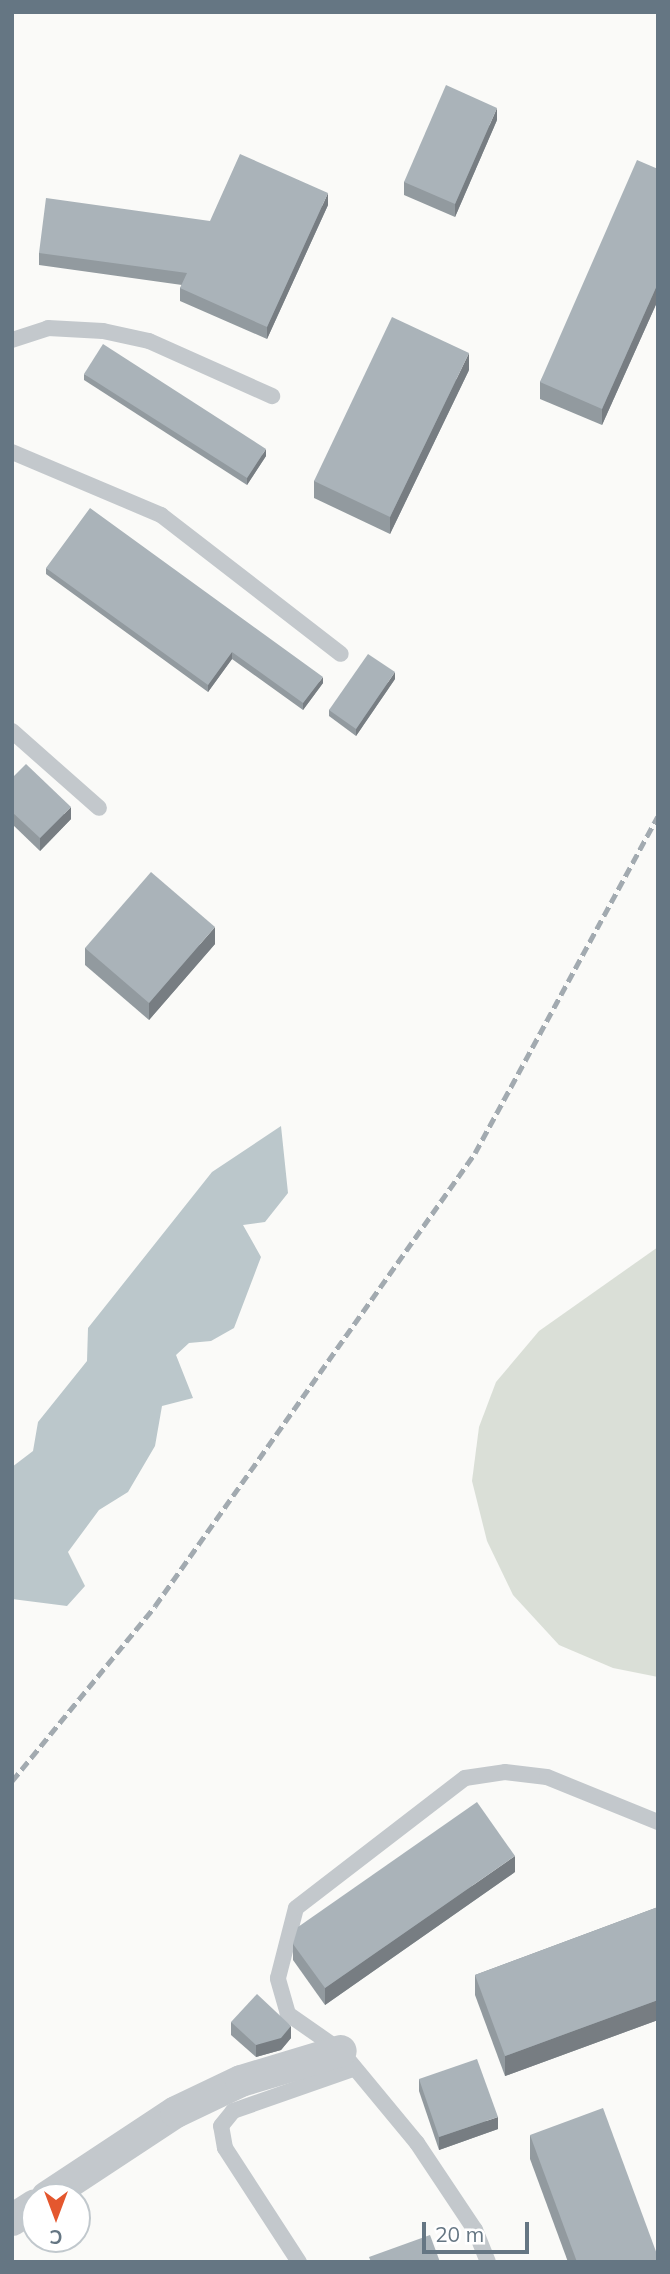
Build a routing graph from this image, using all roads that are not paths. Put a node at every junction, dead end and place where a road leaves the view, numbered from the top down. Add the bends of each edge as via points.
1 (12, 340) edge
2 (272, 396) dead end
3 (12, 452) edge
4 (341, 654) dead end
5 (12, 731) edge
6 (99, 808) dead end
7 (658, 1822) edge
8 (347, 2060) junction
9 (68, 2183) edge
10 (299, 2262) edge
11 (488, 2262) edge

1 - 2 lane via 48,328 103,331 149,341
3 - 4 lane via 161,515
5 - 6 lane
7 - 8 lane via 547,1777 505,1772 465,1777 296,1908 278,1978 288,2014
8 - 9 street via 241,2081 176,2112
8 - 10 lane via 233,2111 221,2126 225,2148
8 - 11 lane via 417,2143 475,2230

